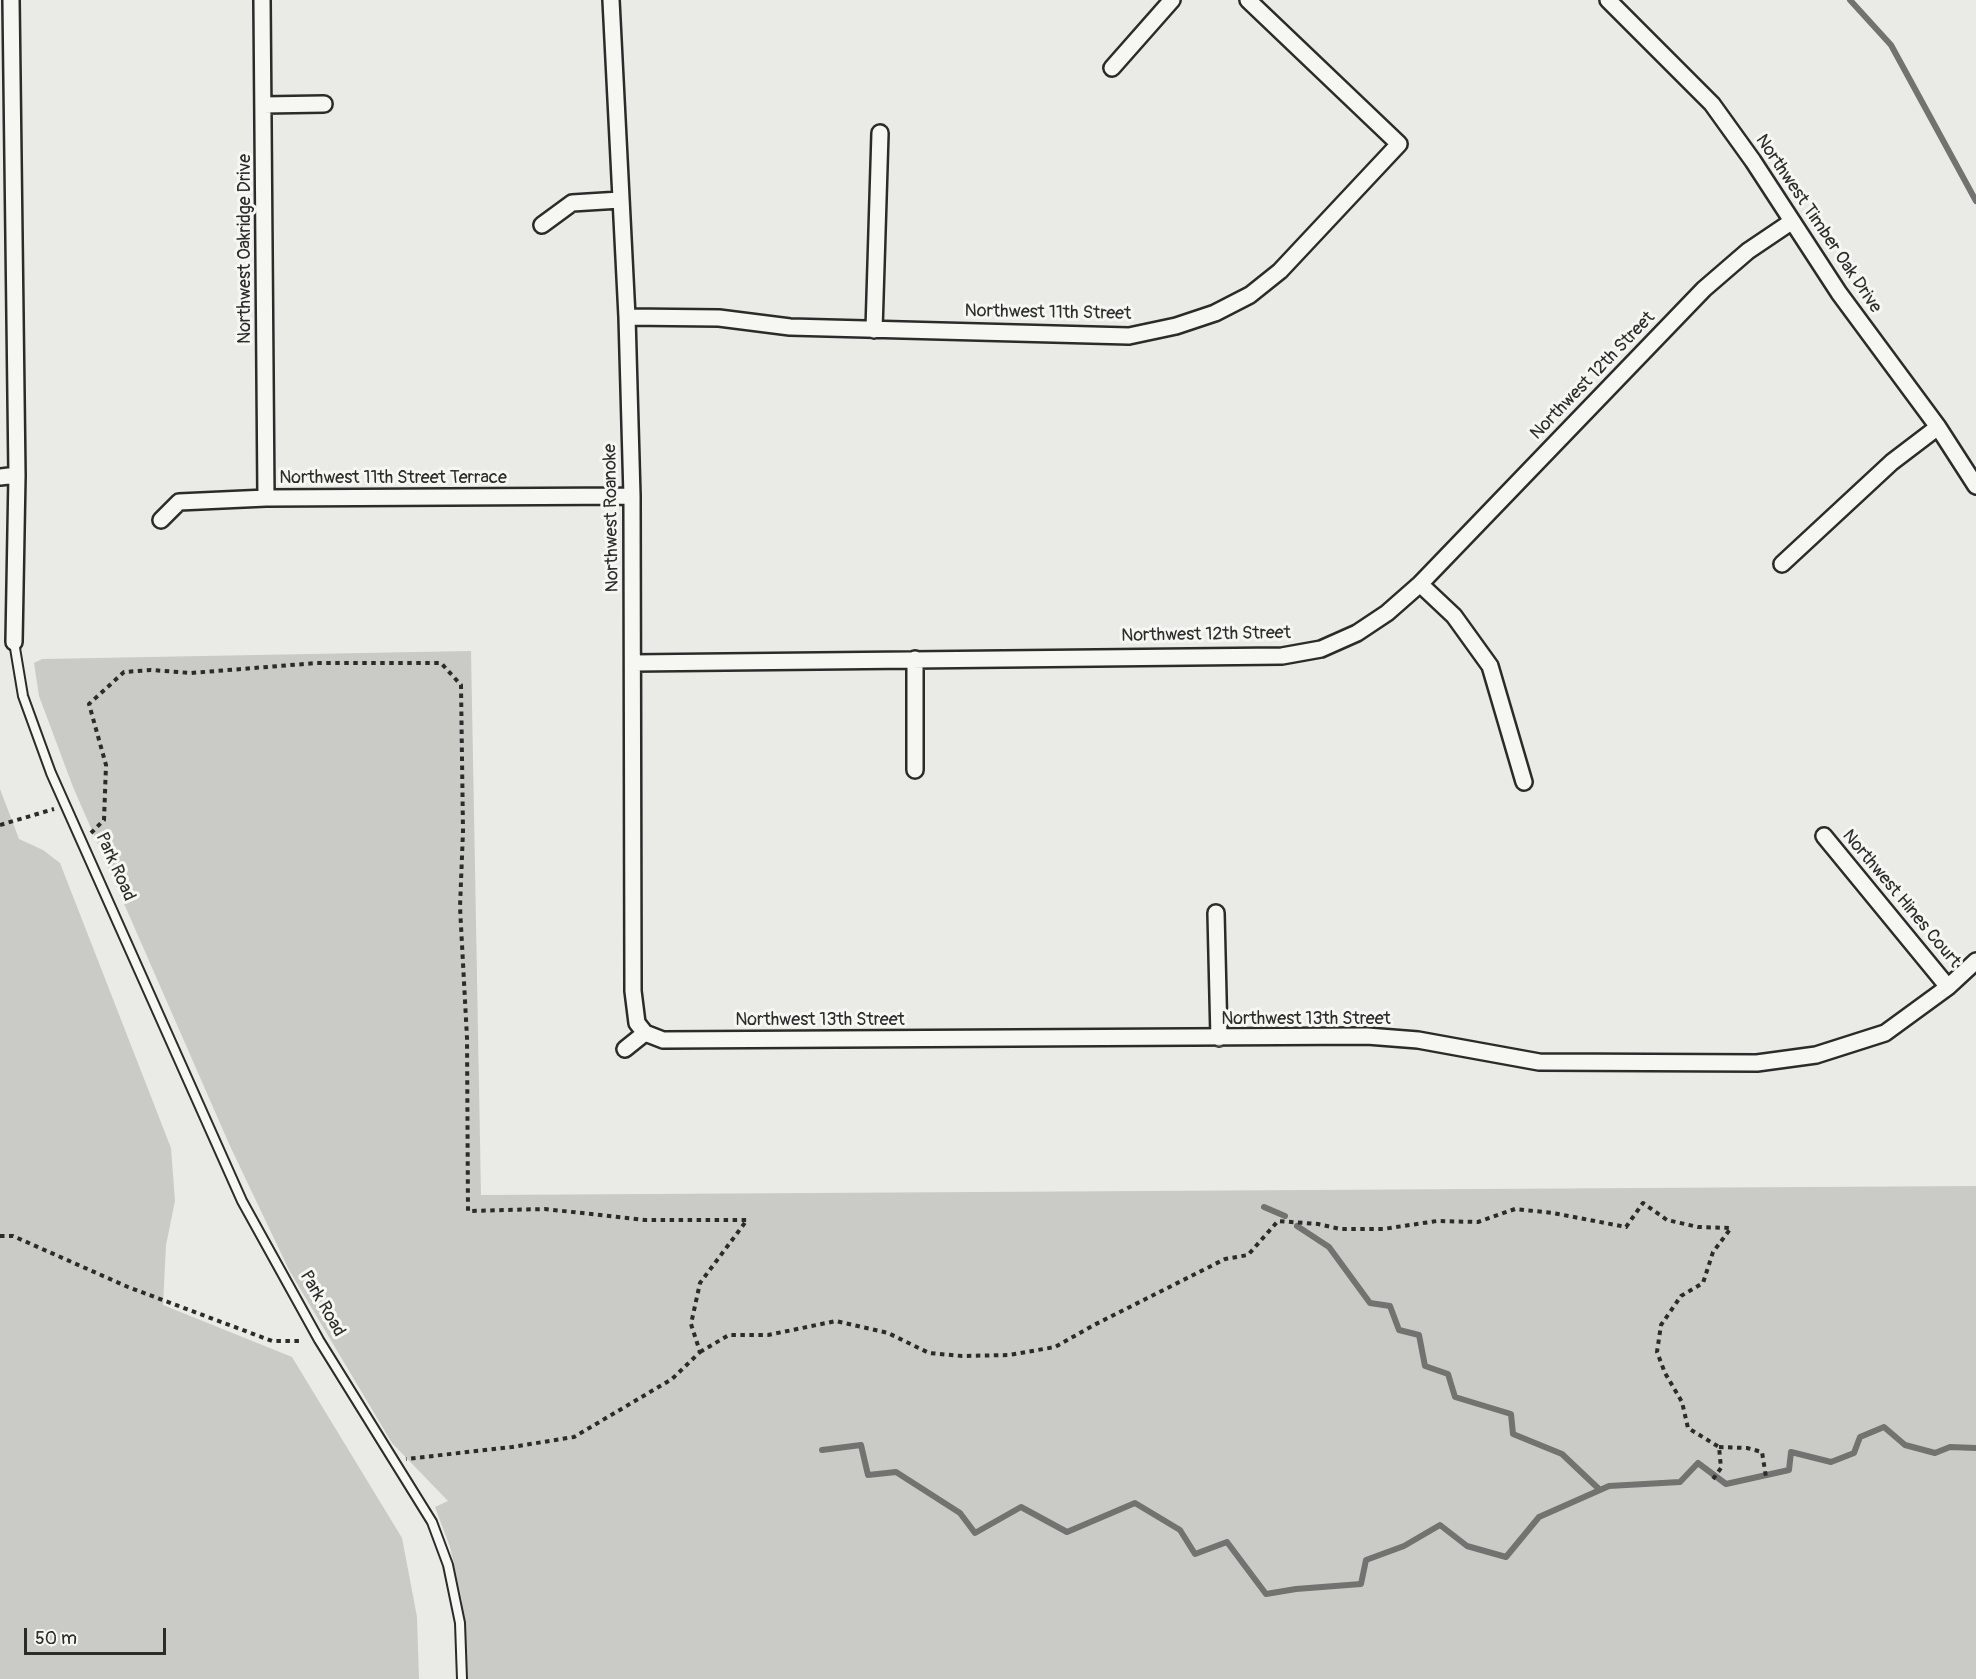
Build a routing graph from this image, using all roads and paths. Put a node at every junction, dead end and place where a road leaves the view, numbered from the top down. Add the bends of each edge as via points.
1 (11, 0) edge
2 (262, 0) edge
3 (611, 0) edge
4 (1172, 0) edge
5 (1248, 0) edge
6 (1608, 0) edge
7 (1112, 68) dead end
8 (324, 104) dead end
9 (263, 105) junction
10 (880, 133) dead end
11 (620, 200) junction
12 (1791, 222) junction
13 (543, 225) dead end
14 (627, 317) junction
15 (874, 330) junction
16 (1938, 427) junction
17 (17, 475) junction
18 (0, 477) edge
19 (1976, 486) edge
20 (632, 496) junction
21 (266, 498) junction
22 (161, 520) dead end
23 (1782, 564) dead end
24 (1420, 584) junction
25 (15, 642) joint
26 (915, 659) junction
27 (633, 663) junction
28 (915, 771) dead end
29 (1524, 782) dead end
30 (66, 806) junction
31 (0, 825) edge
32 (1824, 836) dead end
33 (82, 841) junction
34 (1216, 914) dead end
35 (1976, 961) edge
36 (1948, 987) junction
37 (645, 1033) junction
38 (1219, 1038) junction
39 (625, 1049) dead end
40 (0, 1236) edge
41 (303, 1341) dead end
42 (700, 1352) junction
43 (1719, 1447) junction
44 (393, 1460) junction
45 (1766, 1477) dead end
46 (1713, 1479) dead end
47 (462, 1679) edge

1 - 17 street, Park Road
2 - 9 street, Northwest Oakridge Drive
3 - 11 street, Northwest Roanoke
4 - 7 street
5 - 15 street, Northwest 11th Street via 1399,144 1280,271 1250,295 1215,313 1129,336
6 - 12 street, Northwest Timber Oak Drive via 1712,104
8 - 9 street
9 - 21 street, Northwest Oakridge Drive
10 - 15 street
11 - 13 street via 572,203
11 - 14 street, Northwest Roanoke
12 - 16 street, Northwest Timber Oak Drive
12 - 24 street, Northwest 12th Street via 1748,251 1704,289
14 - 15 street, Northwest 11th Street via 719,318 790,327
14 - 20 street, Northwest Roanoke
16 - 19 street, Northwest Timber Oak Drive
16 - 23 street via 1892,462
17 - 18 street
17 - 25 street, Park Road
20 - 21 street, Northwest 11th Street Terrace
20 - 27 street, Northwest Roanoke
21 - 22 street, Northwest 11th Street Terrace via 179,502
24 - 26 street, Northwest 12th Street via 1357,633 1321,649 1282,656
24 - 29 street via 1454,616 1490,666
25 - 30 lane, Park Road via 23,696
26 - 27 street, Northwest 12th Street
26 - 28 street
27 - 37 street, Northwest Roanoke via 633,991 637,1023
30 - 31 path
30 - 33 lane, Park Road
32 - 36 street, Northwest Hines Court
33 - 42 path via 104,820 106,765 89,704 124,672 191,673 328,663 441,663 461,686 460,907 467,1038 468,1211 544,1209 645,1220 747,1220 700,1283 691,1324
33 - 44 lane, Park Road via 242,1201 319,1340
34 - 38 street
35 - 36 street
36 - 38 street, Northwest 13th Street via 1885,1034 1816,1055 1757,1063 1539,1062 1418,1040 1367,1036
37 - 38 street, Northwest 13th Street via 663,1040
37 - 39 street
40 - 41 path via 13,1236 128,1287 272,1341
42 - 43 path via 729,1335 768,1335 836,1321 888,1333 929,1353 1010,1355 1054,1347 1226,1259 1248,1255 1278,1221 1340,1229 1383,1229 1437,1221 1478,1222 1515,1209 1626,1227 1643,1203 1667,1220 1698,1227 1732,1228 1713,1252 1703,1283 1681,1296 1661,1325 1657,1352 1682,1402 1688,1428
42 - 44 path via 672,1378 574,1437
43 - 45 path via 1762,1452
43 - 46 path via 1720,1468
44 - 47 lane, Park Road via 432,1522 448,1564 460,1623

